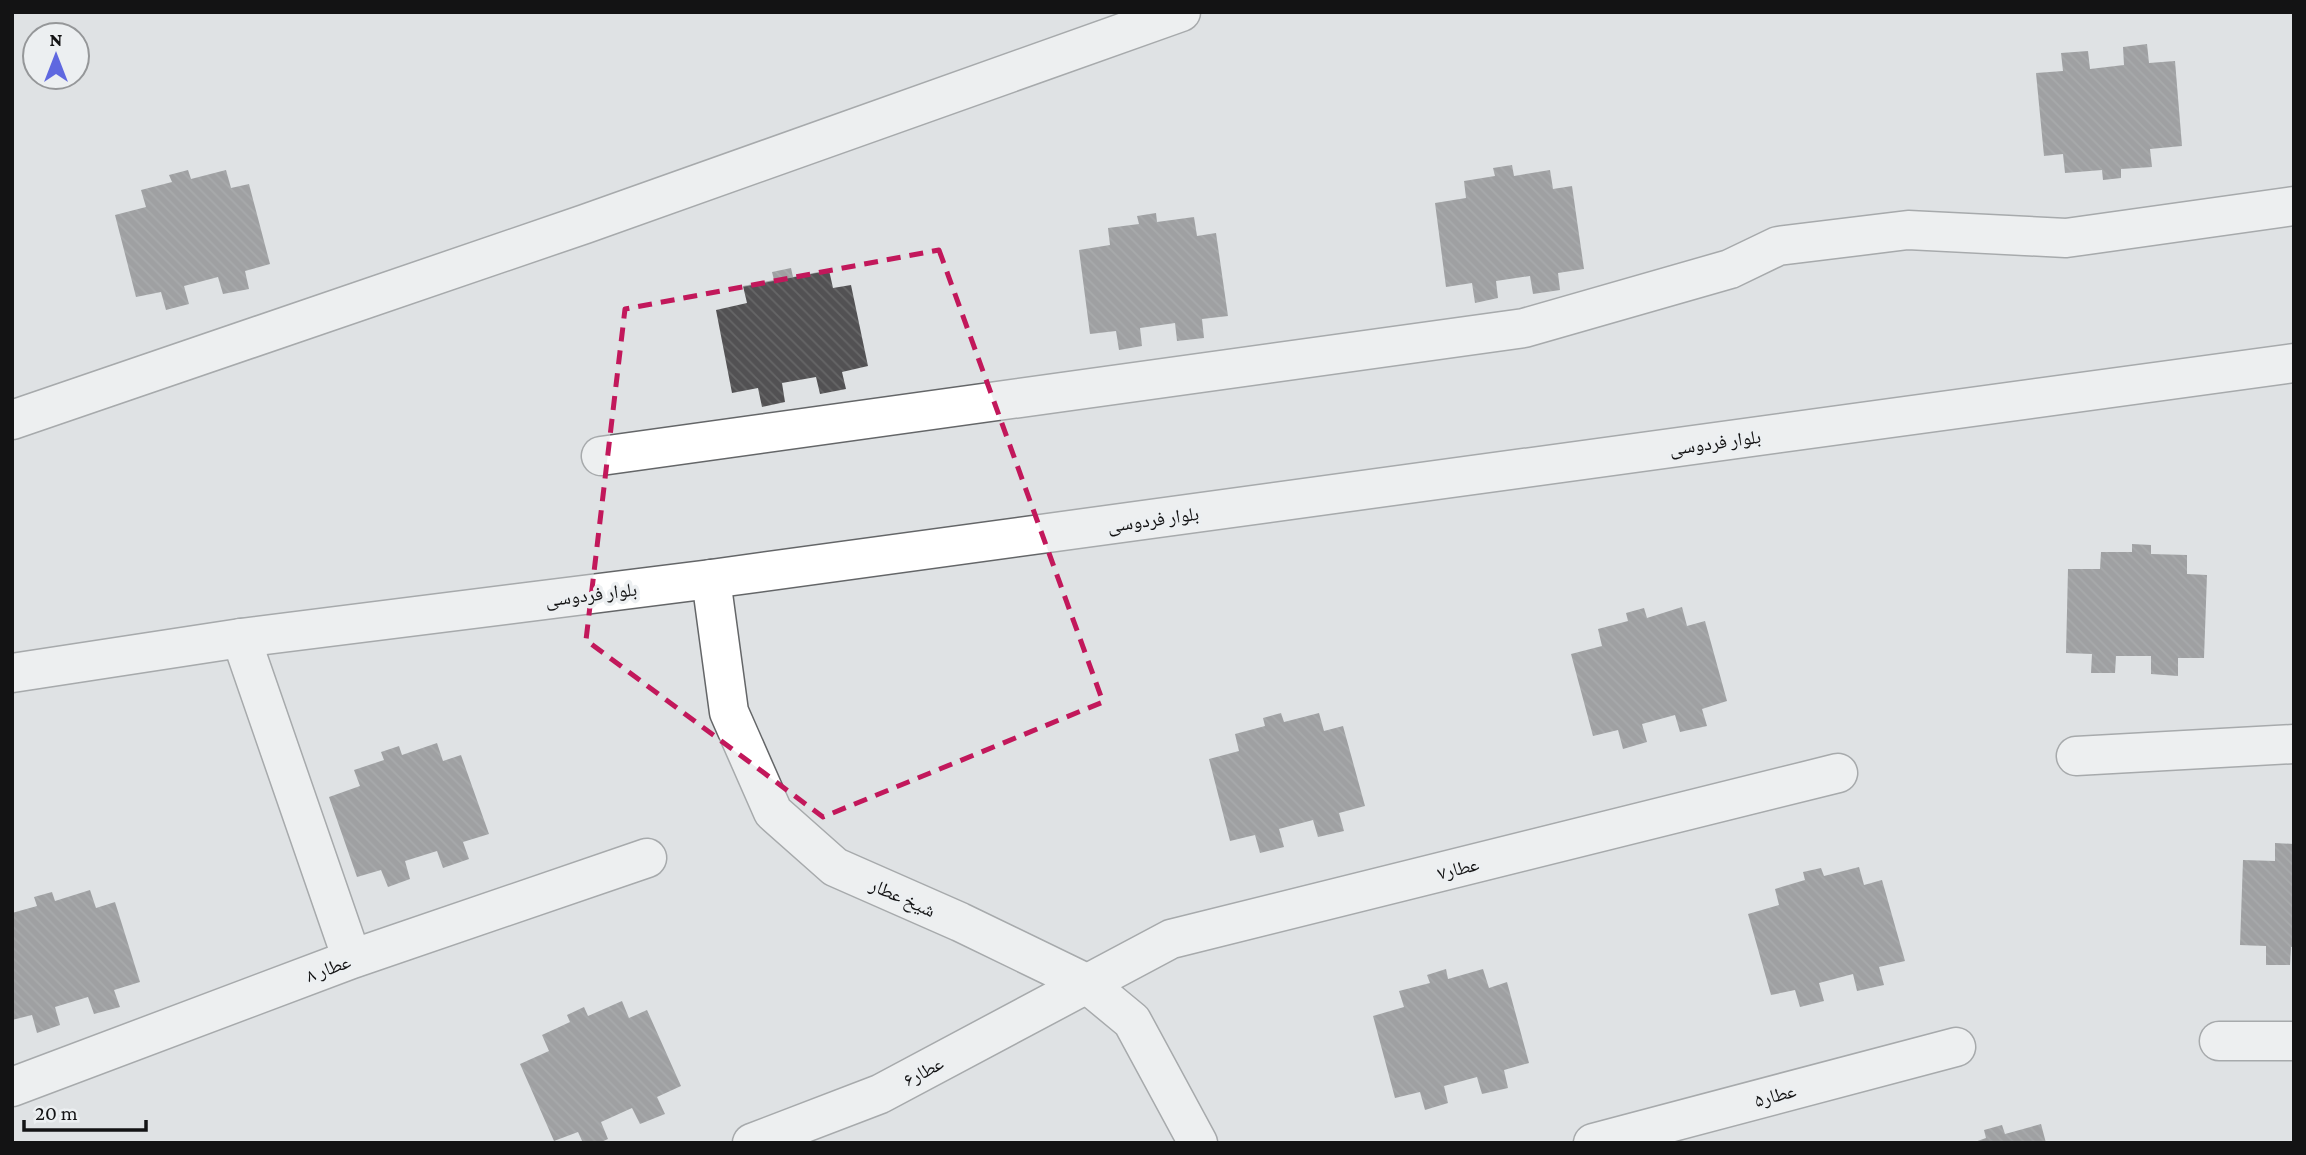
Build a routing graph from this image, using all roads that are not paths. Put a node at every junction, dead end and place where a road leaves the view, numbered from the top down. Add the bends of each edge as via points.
1 (1181, 12) edge
2 (2294, 206) edge
3 (2294, 363) edge
4 (12, 420) edge
5 (601, 456) dead end
6 (711, 579) junction
7 (242, 638) junction
8 (12, 673) edge
9 (2294, 744) edge
10 (2076, 756) dead end
11 (1838, 773) dead end
12 (647, 858) dead end
13 (352, 959) junction
14 (1086, 983) junction
15 (2220, 1041) dead end
16 (2294, 1041) edge
17 (1956, 1047) dead end
18 (12, 1087) edge
19 (752, 1143) edge
20 (1198, 1143) edge
21 (1593, 1143) edge

1 - 4 street
2 - 5 street via 2066,238 1908,230 1778,246 1730,269 1524,328
3 - 6 street, بلوار فردوسی
6 - 7 street, بلوار فردوسی
6 - 14 street, شیخ عطار via 729,712 773,812 835,867
7 - 8 street, بلوار فردوسی
7 - 13 street
9 - 10 street
11 - 14 street, عطار۷ via 1171,939
12 - 13 street, عطار ۸
13 - 18 street, عطار ۸
14 - 19 street, عطار۶ via 880,1094
14 - 20 street, شیخ عطار via 1132,1021
15 - 16 street
17 - 21 street, عطار۵

